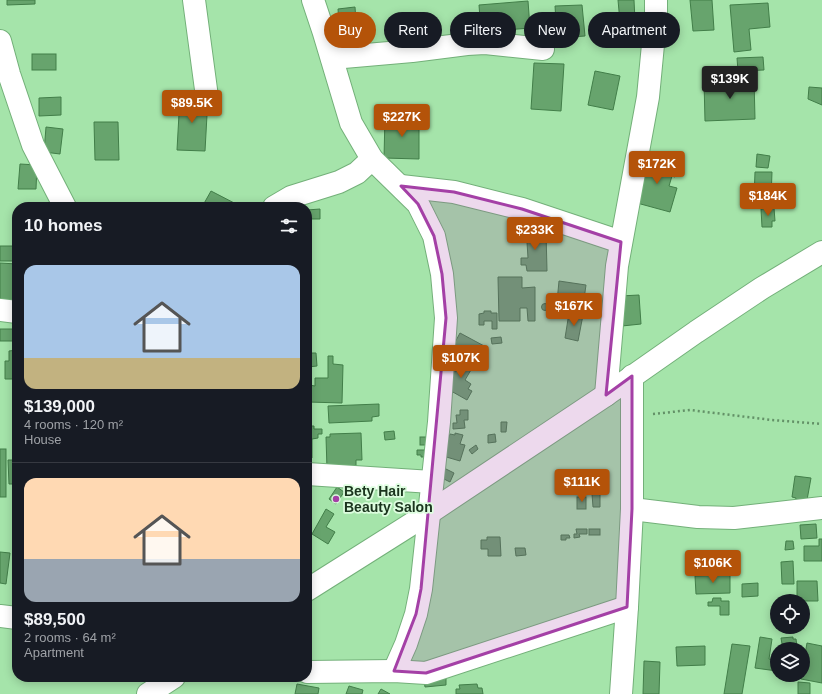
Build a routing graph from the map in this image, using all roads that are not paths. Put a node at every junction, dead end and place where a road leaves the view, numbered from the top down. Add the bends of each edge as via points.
1 (194, 0) edge
2 (313, 0) edge
3 (656, 0) edge
4 (0, 41) edge
5 (524, 46) edge
6 (332, 58) junction
7 (207, 97) dead end
8 (372, 159) junction
9 (401, 186) junction
10 (62, 202) edge
11 (282, 202) edge
12 (621, 242) junction
13 (822, 252) edge
14 (0, 310) edge
15 (12, 311) edge
16 (632, 376) junction
17 (606, 394) junction
18 (312, 474) edge
19 (432, 482) junction
20 (822, 508) edge
21 (632, 509) junction
22 (429, 513) junction
23 (312, 587) edge
24 (627, 607) junction
25 (0, 616) edge
26 (12, 617) edge
27 (394, 671) junction
28 (312, 672) edge
29 (620, 693) edge

1 - 7 street
2 - 6 street
3 - 12 street via 648,97
4 - 10 street via 33,145
5 - 6 street via 467,44
6 - 8 street via 351,123
8 - 9 street
8 - 11 street via 357,173 339,182 290,197
9 - 12 street via 454,192 522,209
9 - 19 street via 418,204 434,236 442,274 446,318
12 - 17 street
13 - 16 street via 762,288
14 - 15 street
16 - 17 street
16 - 21 street
17 - 22 street
18 - 19 street
19 - 22 street
20 - 21 street via 734,518 698,517
21 - 24 street
22 - 23 street
22 - 27 street via 416,614
24 - 27 street via 426,673
24 - 29 street
25 - 26 street
27 - 28 street

